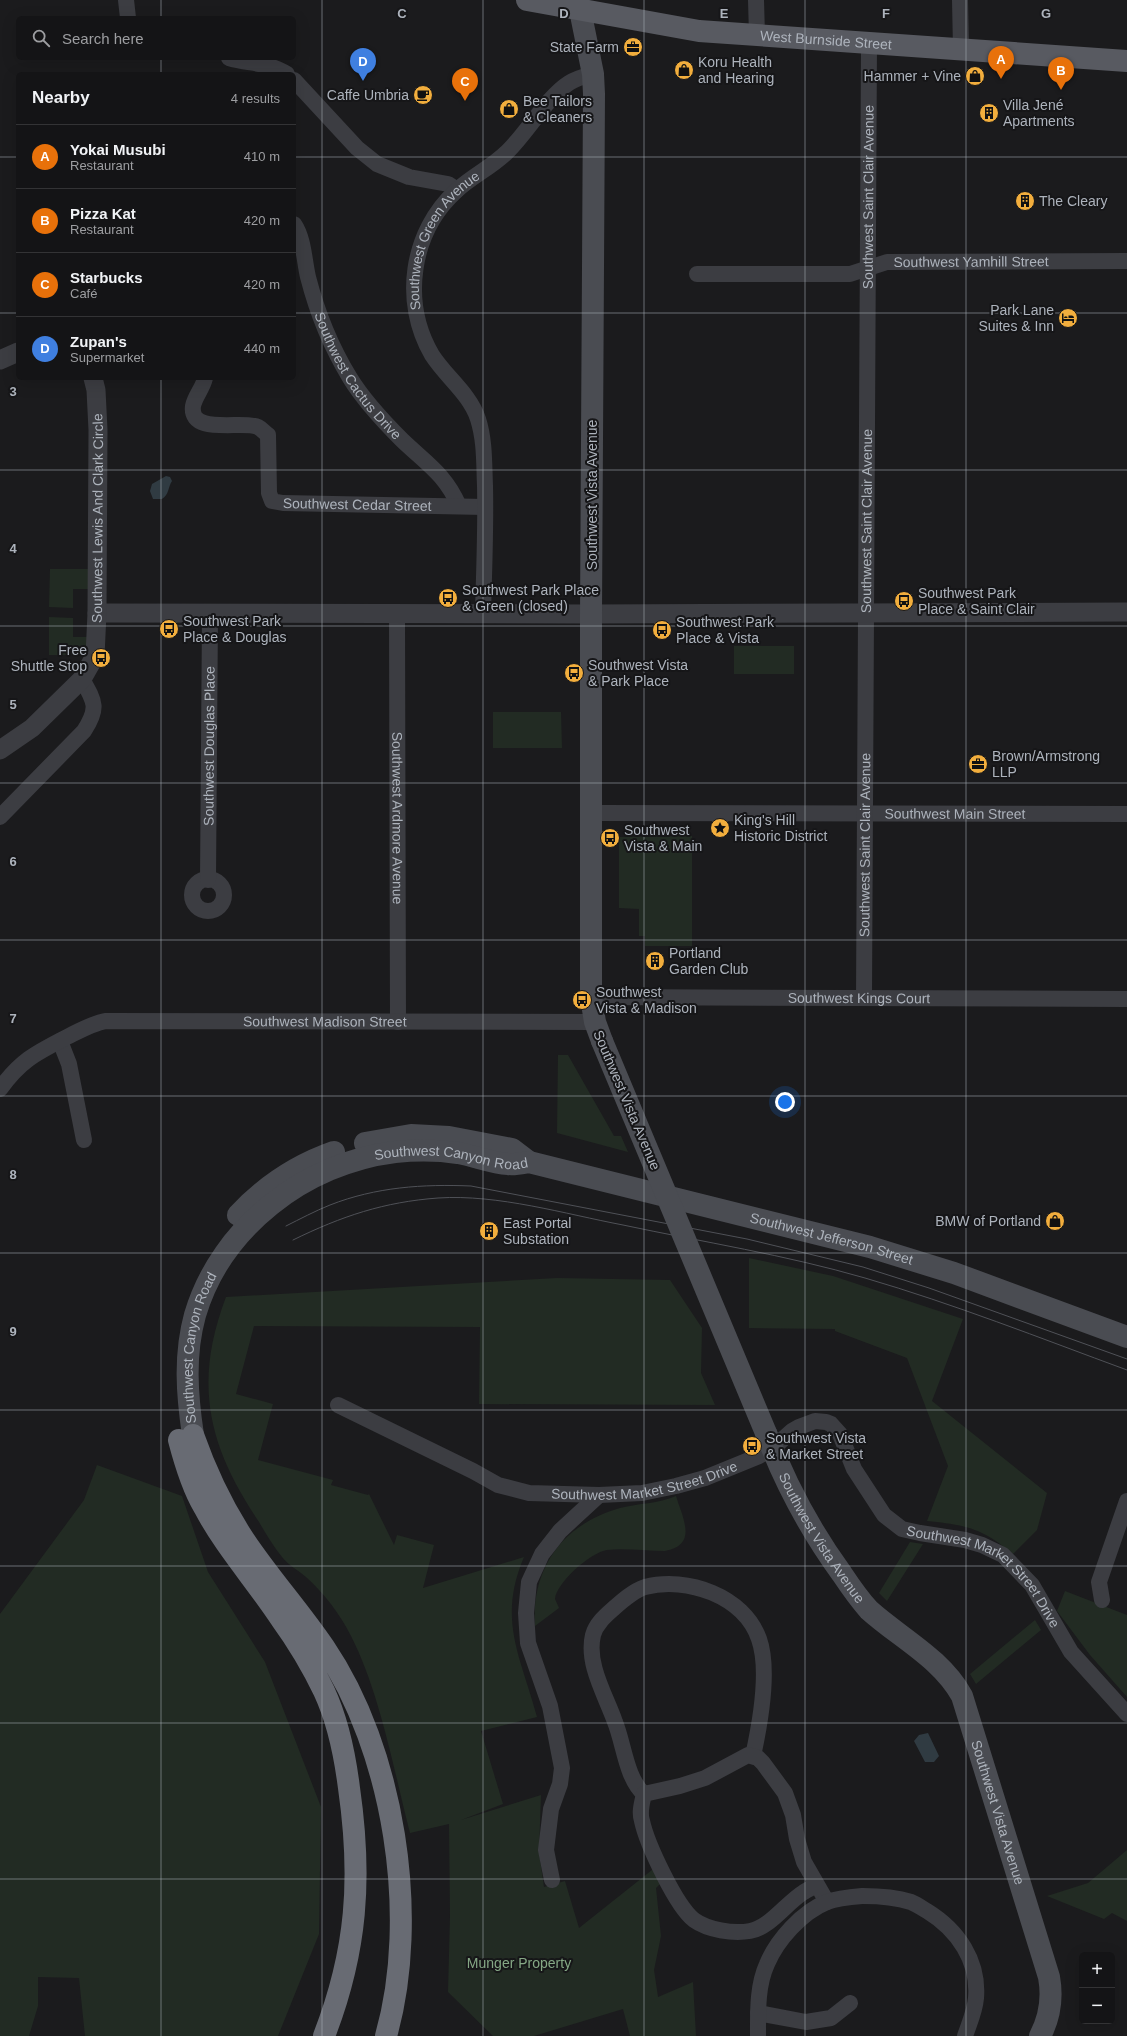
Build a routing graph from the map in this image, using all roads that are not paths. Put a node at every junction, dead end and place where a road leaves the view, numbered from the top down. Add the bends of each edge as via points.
1 (126, 0) edge
2 (527, 0) edge
3 (756, 0) edge
4 (960, 0) edge
5 (579, 5) edge
6 (128, 16) edge
7 (757, 35) junction
8 (869, 43) junction
9 (961, 49) junction
10 (241, 60) edge
11 (1127, 61) edge
12 (284, 72) edge
13 (593, 74) junction
14 (296, 82) edge
15 (457, 190) junction
16 (296, 230) edge
17 (1127, 261) edge
18 (867, 268) junction
19 (697, 274) dead end
20 (16, 353) edge
21 (0, 360) edge
22 (94, 380) edge
23 (204, 380) edge
24 (459, 506) junction
25 (485, 507) junction
26 (1127, 612) edge
27 (97, 613) junction
28 (210, 613) junction
29 (867, 613) junction
30 (397, 614) junction
31 (483, 614) junction
32 (590, 614) junction
33 (82, 679) junction
34 (0, 750) edge
35 (591, 813) junction
36 (865, 813) junction
37 (1127, 814) edge
38 (0, 817) edge
39 (208, 880) dead end
40 (590, 997) junction
41 (864, 998) junction
42 (1127, 999) edge
43 (398, 1022) junction
44 (598, 1032) junction
45 (60, 1041) junction
46 (0, 1089) edge
47 (84, 1140) dead end
48 (530, 1162) joint
49 (1127, 1337) edge
50 (338, 1405) dead end
51 (185, 1441) junction
52 (769, 1441) junction
53 (599, 1495) junction
54 (1127, 1501) edge
55 (1102, 1600) dead end
56 (1127, 1714) edge
57 (753, 1756) junction
58 (644, 1794) junction
59 (552, 1880) dead end
60 (817, 1885) junction
61 (827, 1902) junction
62 (850, 2003) dead end
63 (758, 2013) junction
64 (324, 2036) edge
65 (386, 2036) edge
66 (758, 2036) edge
67 (965, 2036) edge
68 (1040, 2036) edge

1 - 6 street
2 - 5 main road, West Burnside Street
3 - 7 street
4 - 9 street
5 - 7 main road, West Burnside Street via 699,31
5 - 13 main road, Southwest Vista Avenue
7 - 8 main road, West Burnside Street
8 - 9 main road, West Burnside Street
8 - 18 street, Southwest Saint Clair Avenue
9 - 11 main road, West Burnside Street
10 - 12 street via 275,67
13 - 15 street, Southwest Green Avenue via 564,86 519,141
13 - 32 main road, Southwest Vista Avenue
14 - 15 street via 357,148 377,164 409,177 448,184
15 - 25 street, Southwest Green Avenue via 437,213 423,242 416,266 415,311 431,353 469,402 478,420 484,453
16 - 24 street, Southwest Cactus Drive via 315,299 330,341 350,378 374,410 444,478
17 - 18 street, Southwest Yamhill Street via 887,262
18 - 19 street, Southwest Yamhill Street via 850,274
18 - 29 street, Southwest Saint Clair Avenue
20 - 21 street
22 - 27 street, Southwest Lewis And Clark Circle via 98,430
23 - 24 street, Southwest Cedar Street via 195,400 193,413 196,418 206,424 259,427 268,435 269,493 272,501
24 - 25 street, Southwest Cedar Street
25 - 31 street, Southwest Green Avenue
26 - 29 street
27 - 28 street
27 - 33 street, Southwest Lewis And Clark Circle via 95,656
28 - 30 street
28 - 39 street, Southwest Douglas Place
29 - 32 street
29 - 36 street, Southwest Saint Clair Avenue
30 - 31 street
30 - 43 street, Southwest Ardmore Avenue
31 - 32 street
32 - 35 main road, Southwest Vista Avenue
33 - 34 street, Southwest Lewis And Clark Circle via 32,728
33 - 38 street via 95,706 89,724
35 - 36 street, Southwest Main Street
35 - 40 main road, Southwest Vista Avenue
36 - 37 street, Southwest Main Street
36 - 41 street, Southwest Saint Clair Avenue
40 - 41 street, Southwest Kings Court
40 - 44 main road, Southwest Vista Avenue
41 - 42 street, Southwest Kings Court
43 - 44 street, Southwest Madison Street
43 - 45 street, Southwest Madison Street via 106,1021 80,1030
44 - 52 main road, Southwest Vista Avenue, bridge
45 - 46 street, Southwest Madison Street via 29,1057
45 - 47 street via 69,1064
48 - 49 main road, Southwest Jefferson Street via 870,1246 954,1273
48 - 51 main road, Southwest Canyon Road via 512,1149 466,1139 433,1136 394,1137 350,1146 322,1156 264,1190 242,1210 216,1241 199,1268 185,1301 176,1337 172,1373 173,1396
50 - 53 street, Southwest Market Street Drive via 507,1489 529,1493
51 - 64 highway via 188,1470 202,1505 282,1619 324,1692 338,1733 354,1819 357,1853 356,1897 345,1971
51 - 65 highway via 201,1459 218,1497 243,1538 324,1647 345,1682 366,1732 388,1800 399,1865 401,1926 398,1973
52 - 53 street, Southwest Market Street Drive via 704,1478 642,1493
52 - 56 street, Southwest Market Street Drive via 815,1421 821,1420 831,1424 840,1434 854,1469 884,1516 902,1529 966,1540 1003,1555 1032,1585 1071,1652
52 - 68 main road, Southwest Vista Avenue via 802,1513 858,1597 878,1617 944,1670 962,1696 1049,1977 1051,2007
53 - 59 street via 560,1531 542,1554 529,1582 526,1613 528,1643 550,1706 562,1768 560,1784 550,1809 546,1850
54 - 55 street via 1099,1582
57 - 58 street via 743,1757 705,1778
57 - 58 street via 764,1670 760,1643 752,1625 727,1600 703,1590 680,1585 645,1587 624,1599 604,1618 595,1630 592,1645 598,1678 619,1733 632,1779
57 - 60 street via 763,1763 786,1793 801,1853
58 - 60 street via 640,1811 652,1849 686,1912 701,1924 738,1932 760,1928 804,1891
60 - 61 street
61 - 63 street via 799,1921 778,1945 767,1964 761,1985
61 - 67 street via 850,1897 894,1898 912,1902 935,1916 955,1933 968,1952 976,1982 976,1999
62 - 63 street via 831,2018 806,2022
63 - 66 street

